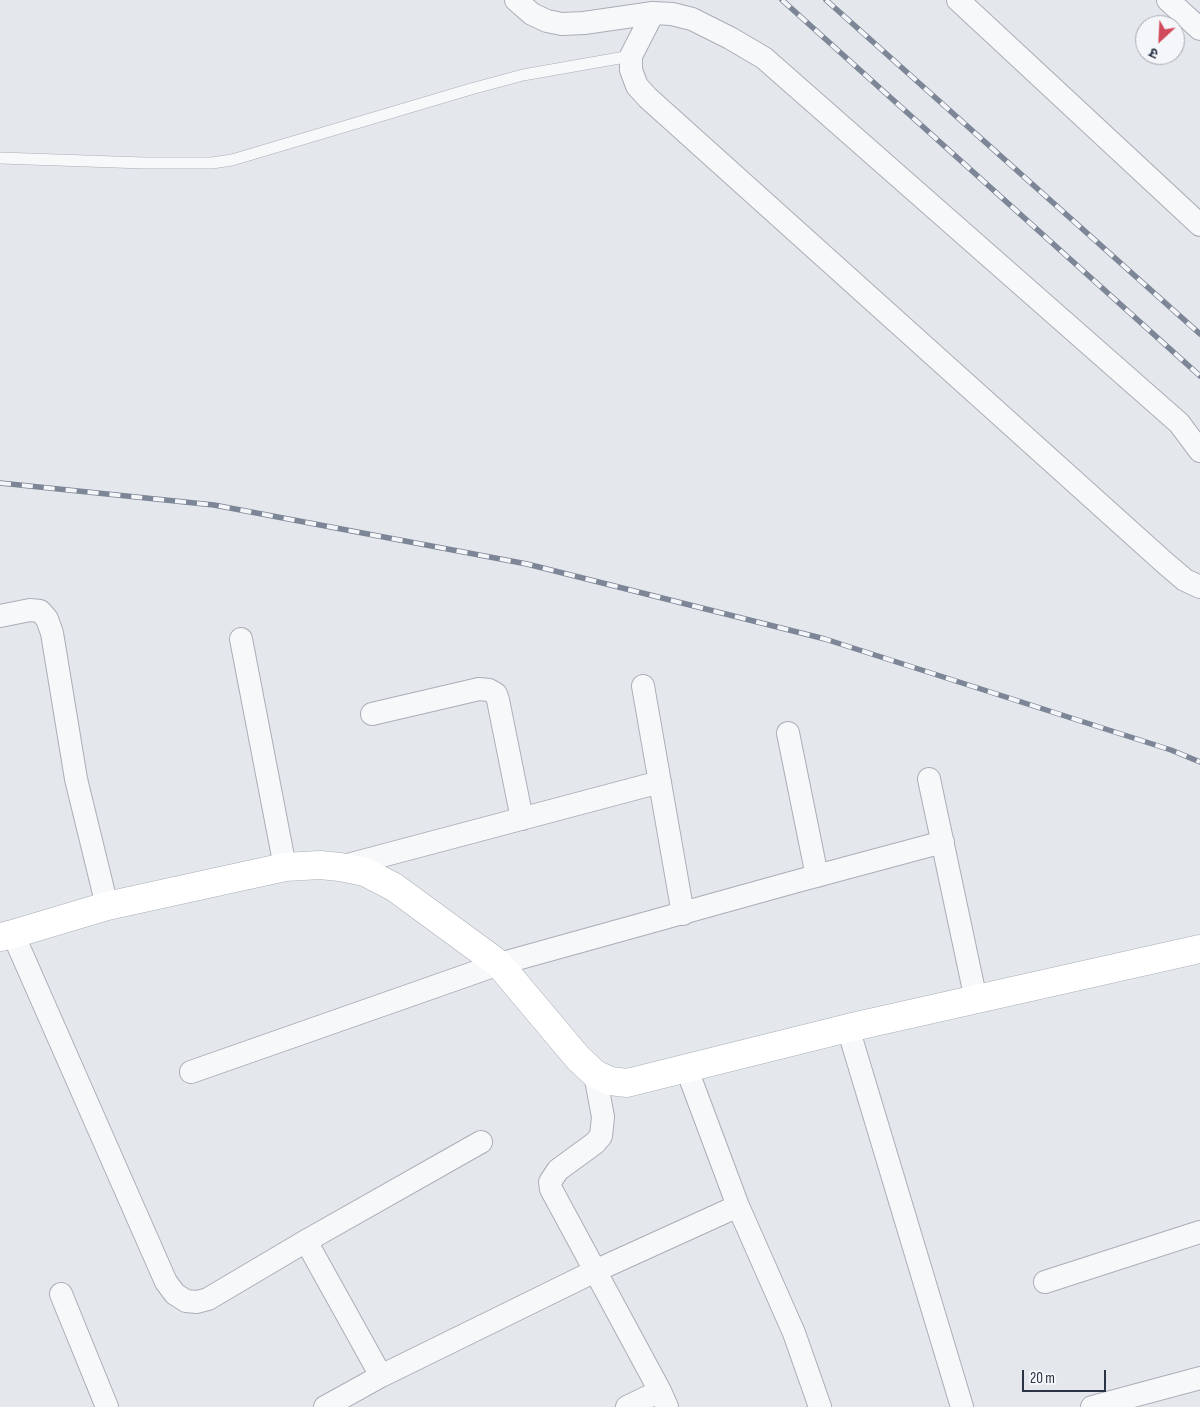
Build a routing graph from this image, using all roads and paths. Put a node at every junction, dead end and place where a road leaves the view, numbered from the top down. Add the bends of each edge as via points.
1 (516, 0) edge
2 (958, 0) edge
3 (1168, 0) edge
4 (653, 13) junction
5 (1200, 29) edge
6 (631, 56) junction
7 (0, 158) edge
8 (1200, 225) edge
9 (1200, 451) edge
10 (1200, 587) edge
11 (0, 616) edge
12 (241, 639) dead end
13 (643, 686) dead end
14 (372, 714) dead end
15 (788, 733) dead end
16 (929, 779) dead end
17 (660, 782) junction
18 (522, 819) junction
19 (943, 842) junction
20 (285, 867) junction
21 (340, 867) junction
22 (817, 876) junction
23 (107, 906) junction
24 (683, 914) junction
25 (7, 936) edge
26 (1200, 949) edge
27 (499, 964) junction
28 (976, 1000) junction
29 (848, 1028) junction
30 (686, 1067) junction
31 (191, 1072) dead end
32 (595, 1074) junction
33 (482, 1142) dead end
34 (738, 1206) junction
35 (1200, 1232) edge
36 (306, 1241) junction
37 (595, 1271) junction
38 (1045, 1282) dead end
39 (60, 1294) dead end
40 (381, 1376) junction
41 (1200, 1378) edge
42 (664, 1399) edge
43 (107, 1407) edge
44 (325, 1407) edge
45 (627, 1407) edge
46 (820, 1407) edge
47 (962, 1407) edge
48 (1092, 1407) edge

1 - 4 street via 532,14 562,24
2 - 8 street
3 - 5 street
4 - 6 street
4 - 9 street via 692,19 764,58 1178,423
6 - 7 lane via 523,75 232,160 144,163
6 - 10 street via 631,70 648,98 1165,563 1185,580
11 - 23 street via 40,611 52,633 76,779
12 - 20 street
13 - 17 street
14 - 18 street via 480,689 496,694
15 - 22 street
16 - 19 street
17 - 18 street
17 - 24 street
18 - 21 street
19 - 22 street
19 - 28 street
20 - 21 street
20 - 23 street
21 - 27 street via 365,872 394,887
22 - 24 street
23 - 25 street
24 - 27 street
25 - 36 street via 166,1282 175,1294 186,1301 208,1299
26 - 28 street
27 - 31 street
27 - 32 street
28 - 29 street
29 - 30 street
29 - 47 street
30 - 32 street via 627,1083 610,1082
30 - 34 street
32 - 37 street via 602,1117 601,1136 558,1170 550,1182
33 - 36 street
34 - 37 street
34 - 46 street via 794,1333
35 - 38 street
36 - 40 street
37 - 40 street
37 - 42 street
39 - 43 street
40 - 44 street
41 - 48 street
42 - 45 street

